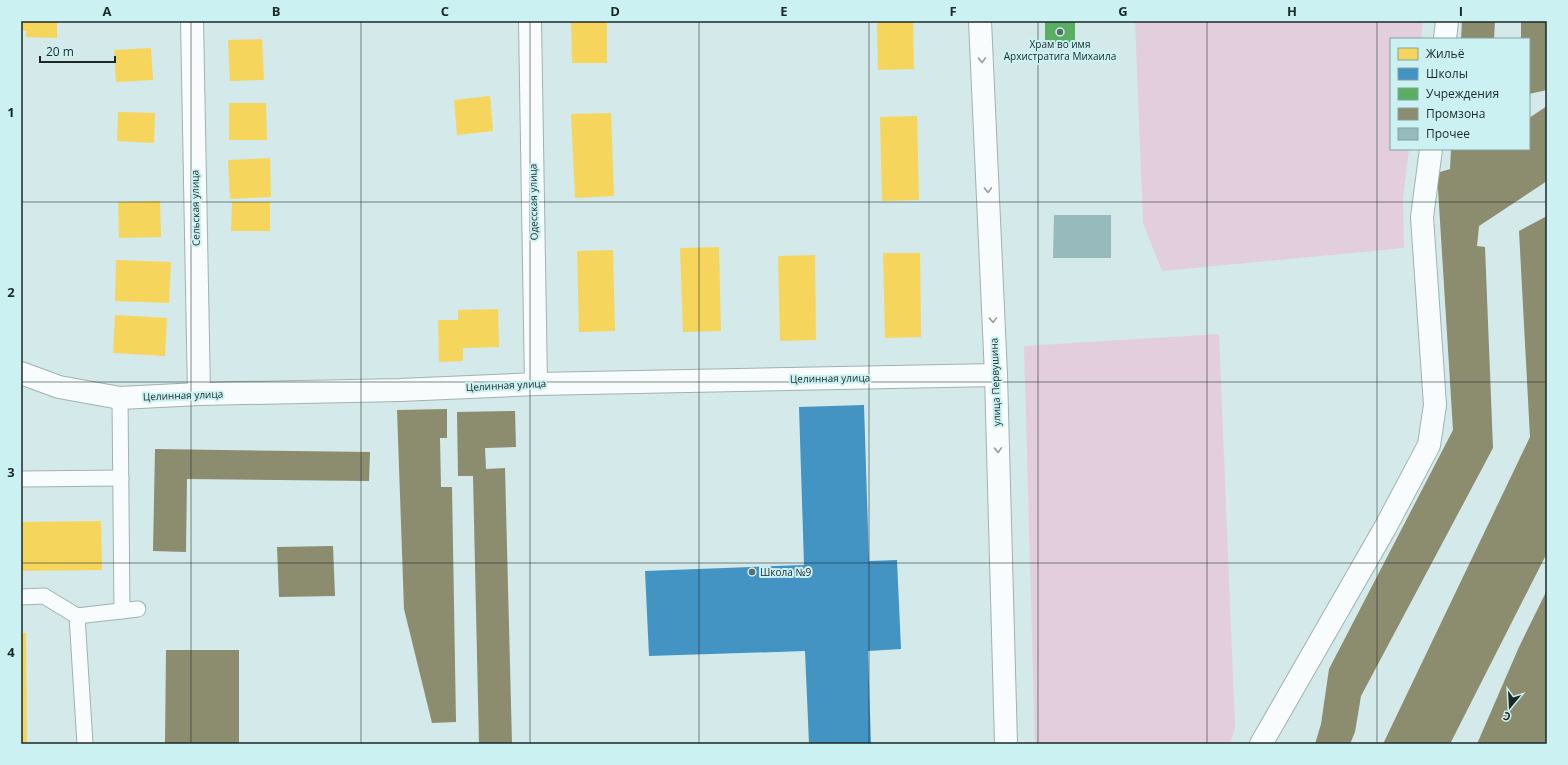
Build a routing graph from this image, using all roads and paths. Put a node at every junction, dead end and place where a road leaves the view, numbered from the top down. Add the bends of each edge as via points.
1 (192, 21) edge
2 (530, 21) edge
3 (980, 21) edge
4 (1447, 21) edge
5 (1445, 38) edge
6 (1431, 150) edge
7 (21, 373) edge
8 (996, 375) junction
9 (536, 384) junction
10 (199, 394) junction
11 (120, 398) junction
12 (121, 478) junction
13 (21, 479) edge
14 (21, 597) edge
15 (138, 610) dead end
16 (122, 611) junction
17 (77, 616) junction
18 (85, 744) edge
19 (1006, 744) edge
20 (1261, 744) edge

1 - 10 street, Сельская улица
2 - 9 street, Одесская улица
3 -> 8 street, улица Первушина
4 - 5 street
6 - 20 street via 1422,217 1435,404 1428,445 1385,528
7 - 11 street, Целинная улица via 59,387
8 - 9 street, Целинная улица
8 -> 19 street, улица Первушина
9 - 10 street, Целинная улица
10 - 11 street, Целинная улица
11 - 12 lane
12 - 13 lane
12 - 16 lane
14 - 17 lane via 44,596
15 - 16 lane
16 - 17 lane
17 - 18 lane

